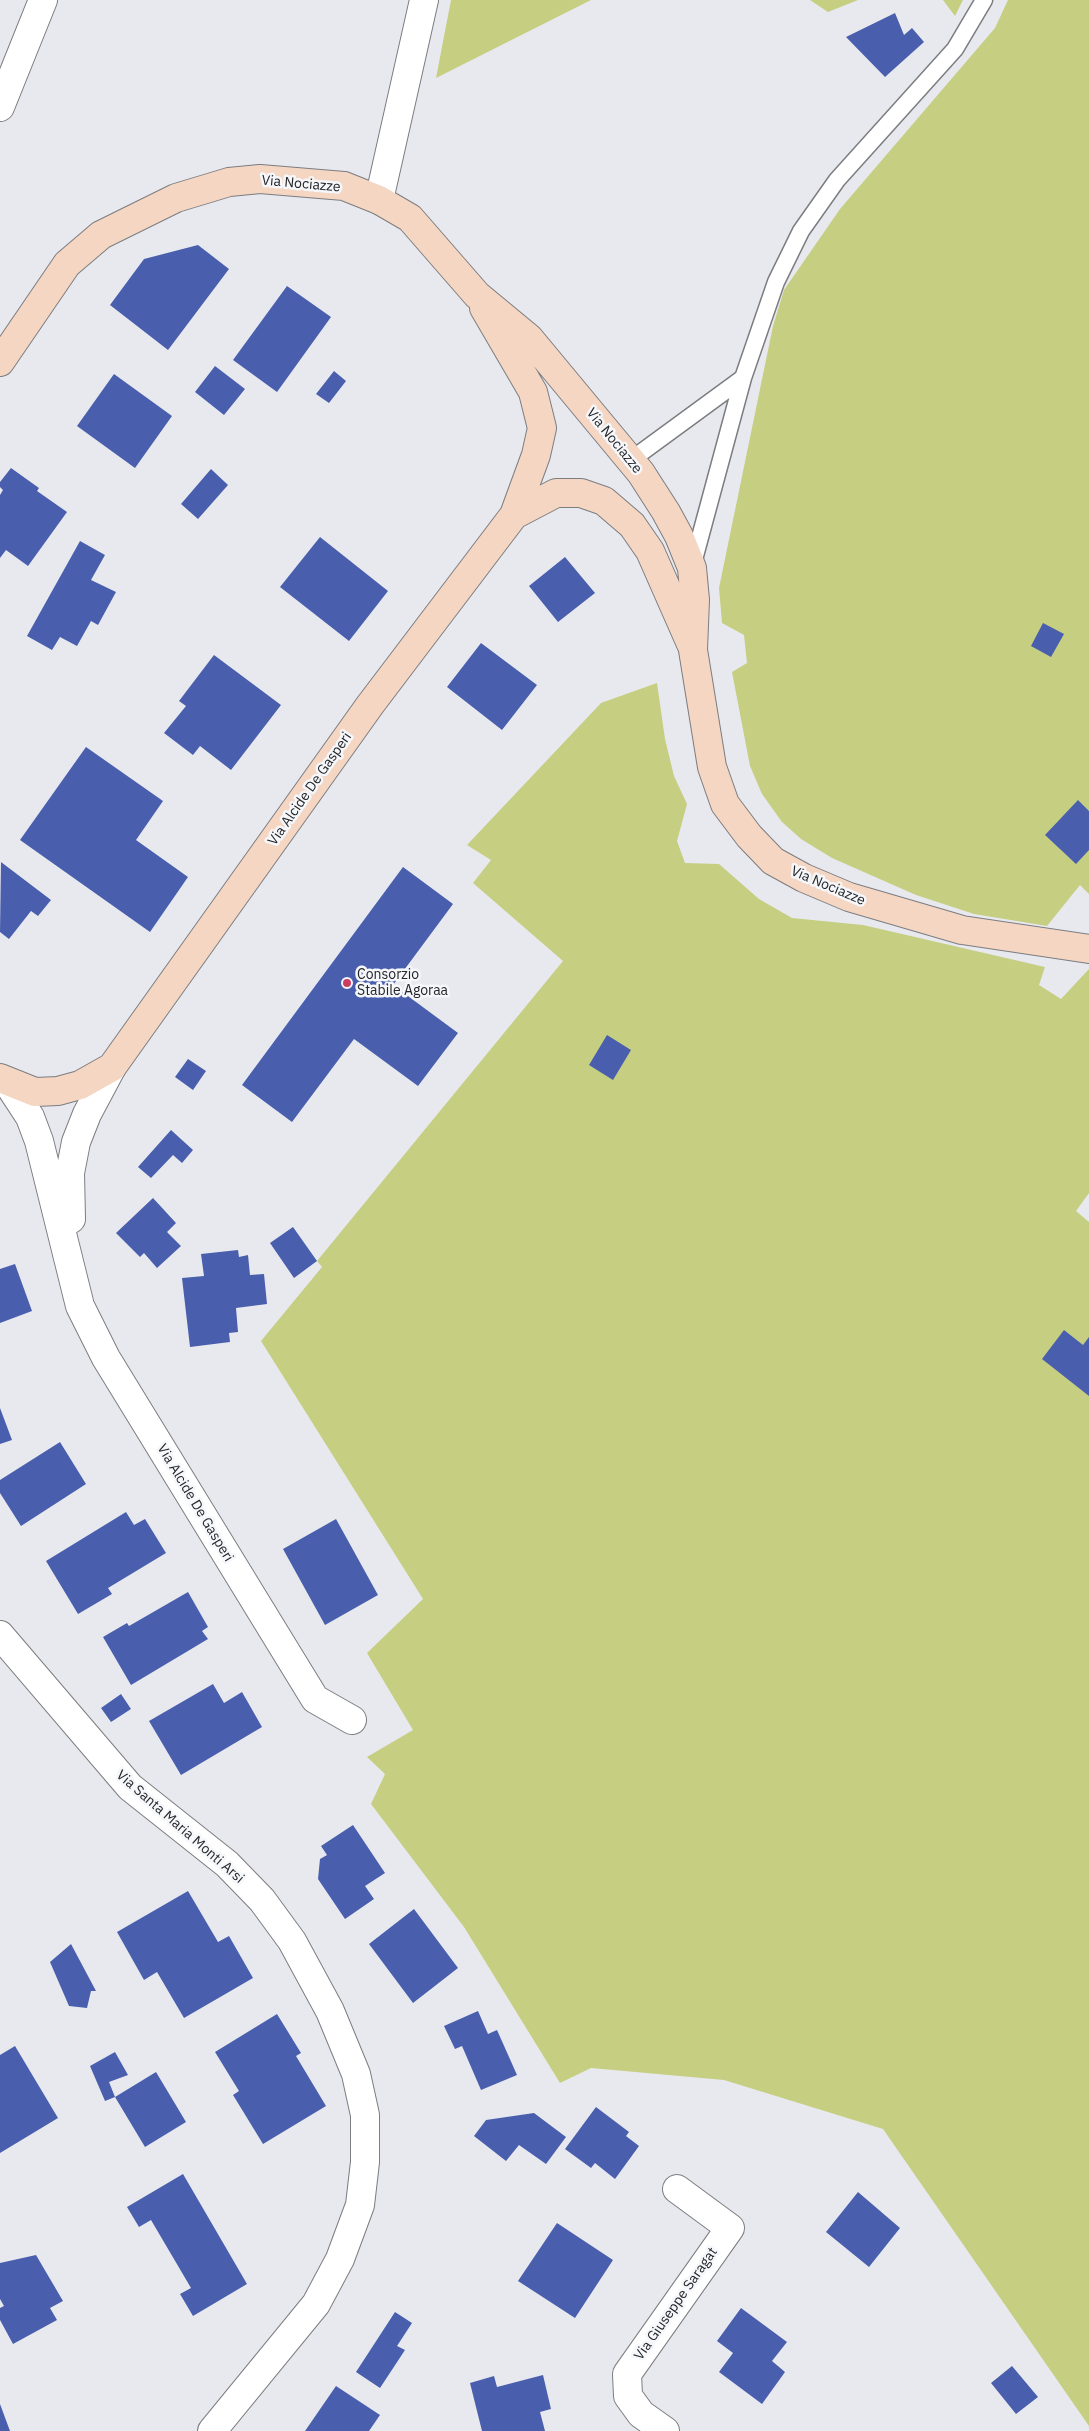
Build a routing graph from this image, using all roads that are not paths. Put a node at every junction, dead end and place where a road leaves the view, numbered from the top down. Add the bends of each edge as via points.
1 (43, 0) edge
2 (424, 0) edge
3 (984, 0) edge
4 (0, 107) edge
5 (379, 200) junction
6 (477, 295) junction
7 (0, 362) edge
8 (743, 378) junction
9 (631, 460) junction
10 (514, 515) junction
11 (692, 568) junction
12 (693, 650) junction
13 (1089, 948) edge
14 (112, 1067) junction
15 (4, 1080) edge
16 (71, 1263) junction
17 (0, 1635) edge
18 (352, 1720) dead end
19 (677, 2189) dead end
20 (212, 2431) edge
21 (665, 2431) edge

1 - 4 street
2 - 5 street
3 - 8 lane via 955,49 837,180 801,231 776,282
5 - 6 street, Via Nociazze via 410,218
5 - 7 street, Via Nociazze via 344,186 260,179 229,182 176,198 102,235 67,264
6 - 9 street, Via Nociazze via 529,338
6 - 10 street via 533,392 542,428 536,455
8 - 9 lane
8 - 11 lane
9 - 11 street, Via Nociazze via 675,528
10 - 12 street via 556,493 582,493 604,501 632,525 650,551
10 - 14 street, Via Alcide De Gasperi via 370,705
11 - 12 street, Via Nociazze via 695,600
12 - 13 street, Via Nociazze via 712,767 725,804 749,836 774,861 849,897 962,930
14 - 15 street via 80,1085 58,1091 35,1092
14 - 16 street via 76,1142 70,1173
15 - 16 street via 30,1117 39,1141
16 - 18 street, Via Alcide De Gasperi via 80,1306 106,1358 314,1699
17 - 20 street, Via Santa Maria Monti Arsi via 130,1787 227,1864 262,1900 292,1941 330,2011 356,2074 365,2115 365,2162 360,2206 340,2260 316,2304
19 - 21 street, Via Giuseppe Saragat via 730,2228 627,2374 628,2396 641,2414

